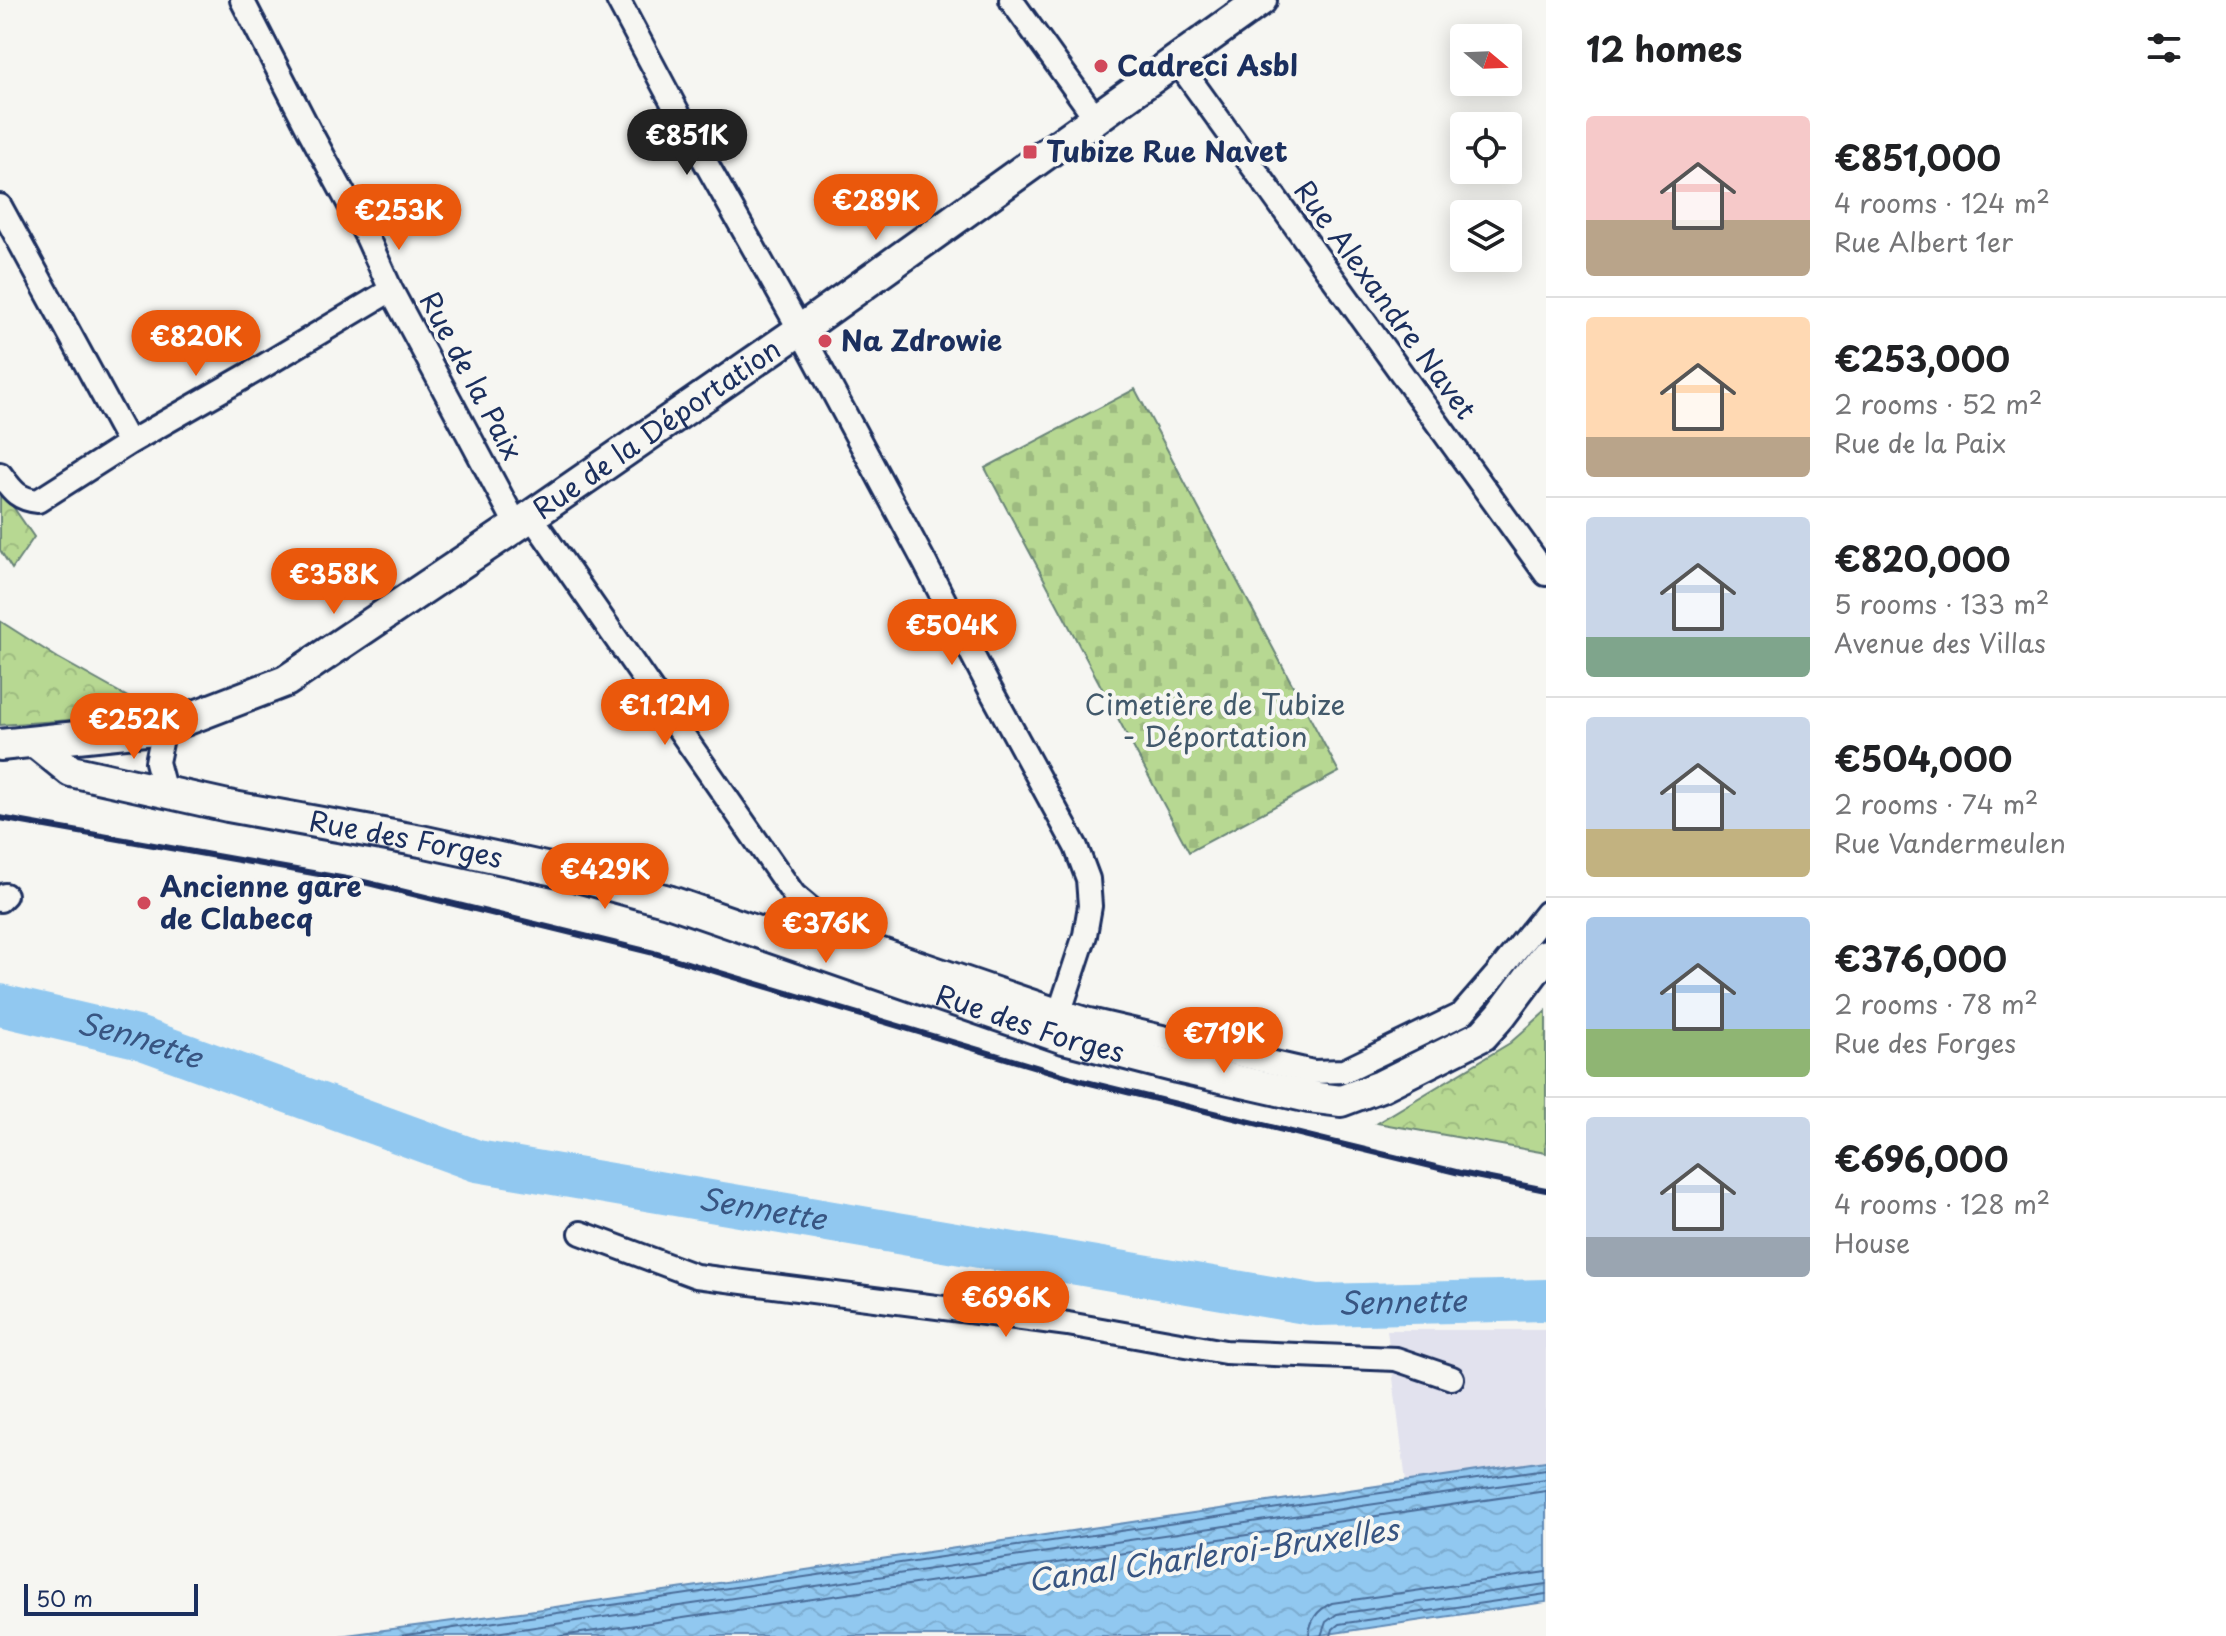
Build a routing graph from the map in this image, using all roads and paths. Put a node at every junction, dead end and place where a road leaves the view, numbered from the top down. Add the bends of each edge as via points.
1 (242, 0) edge
2 (618, 0) edge
3 (1011, 0) edge
4 (1261, 0) edge
5 (1176, 60) junction
6 (1095, 117) junction
7 (0, 206) edge
8 (391, 290) junction
9 (800, 330) junction
10 (129, 443) junction
11 (0, 474) edge
12 (524, 520) junction
13 (1546, 574) edge
14 (164, 728) junction
15 (35, 742) junction
16 (0, 745) edge
17 (165, 792) junction
18 (1546, 913) edge
19 (844, 937) junction
20 (799, 947) junction
21 (1546, 955) edge
22 (1060, 1011) junction
23 (581, 1233) dead end
24 (1452, 1378) dead end

1 - 8 street, Rue de la Paix
2 - 9 street
3 - 6 street
4 - 5 main road, Rue de la Déportation
5 - 6 main road, Rue de la Déportation
5 - 13 street, Rue Alexandre Navet
6 - 9 main road, Rue de la Déportation
7 - 10 street
8 - 10 street
8 - 12 street, Rue de la Paix
9 - 12 main road, Rue de la Déportation
9 - 22 street via 1080,858 1090,906
10 - 11 street via 38,501 25,500
12 - 14 main road, Rue de la Déportation via 286,681
12 - 19 street, Rue des Forges via 794,895
14 - 15 main road, Rue de la Déportation
14 - 17 street via 157,762
15 - 16 main road, Rue de la Déportation
15 - 17 main road, Rue des Forges via 71,771
17 - 20 main road, Rue des Forges via 559,871 668,901
18 - 22 street, Rue des Forges via 1462,1014 1344,1071 1313,1072
19 - 20 street
19 - 22 street, Rue des Forges
20 - 21 main road, Rue des Forges via 1064,1038 1341,1101 1483,1035
23 - 24 street via 696,1276 1068,1324 1225,1352 1396,1359

